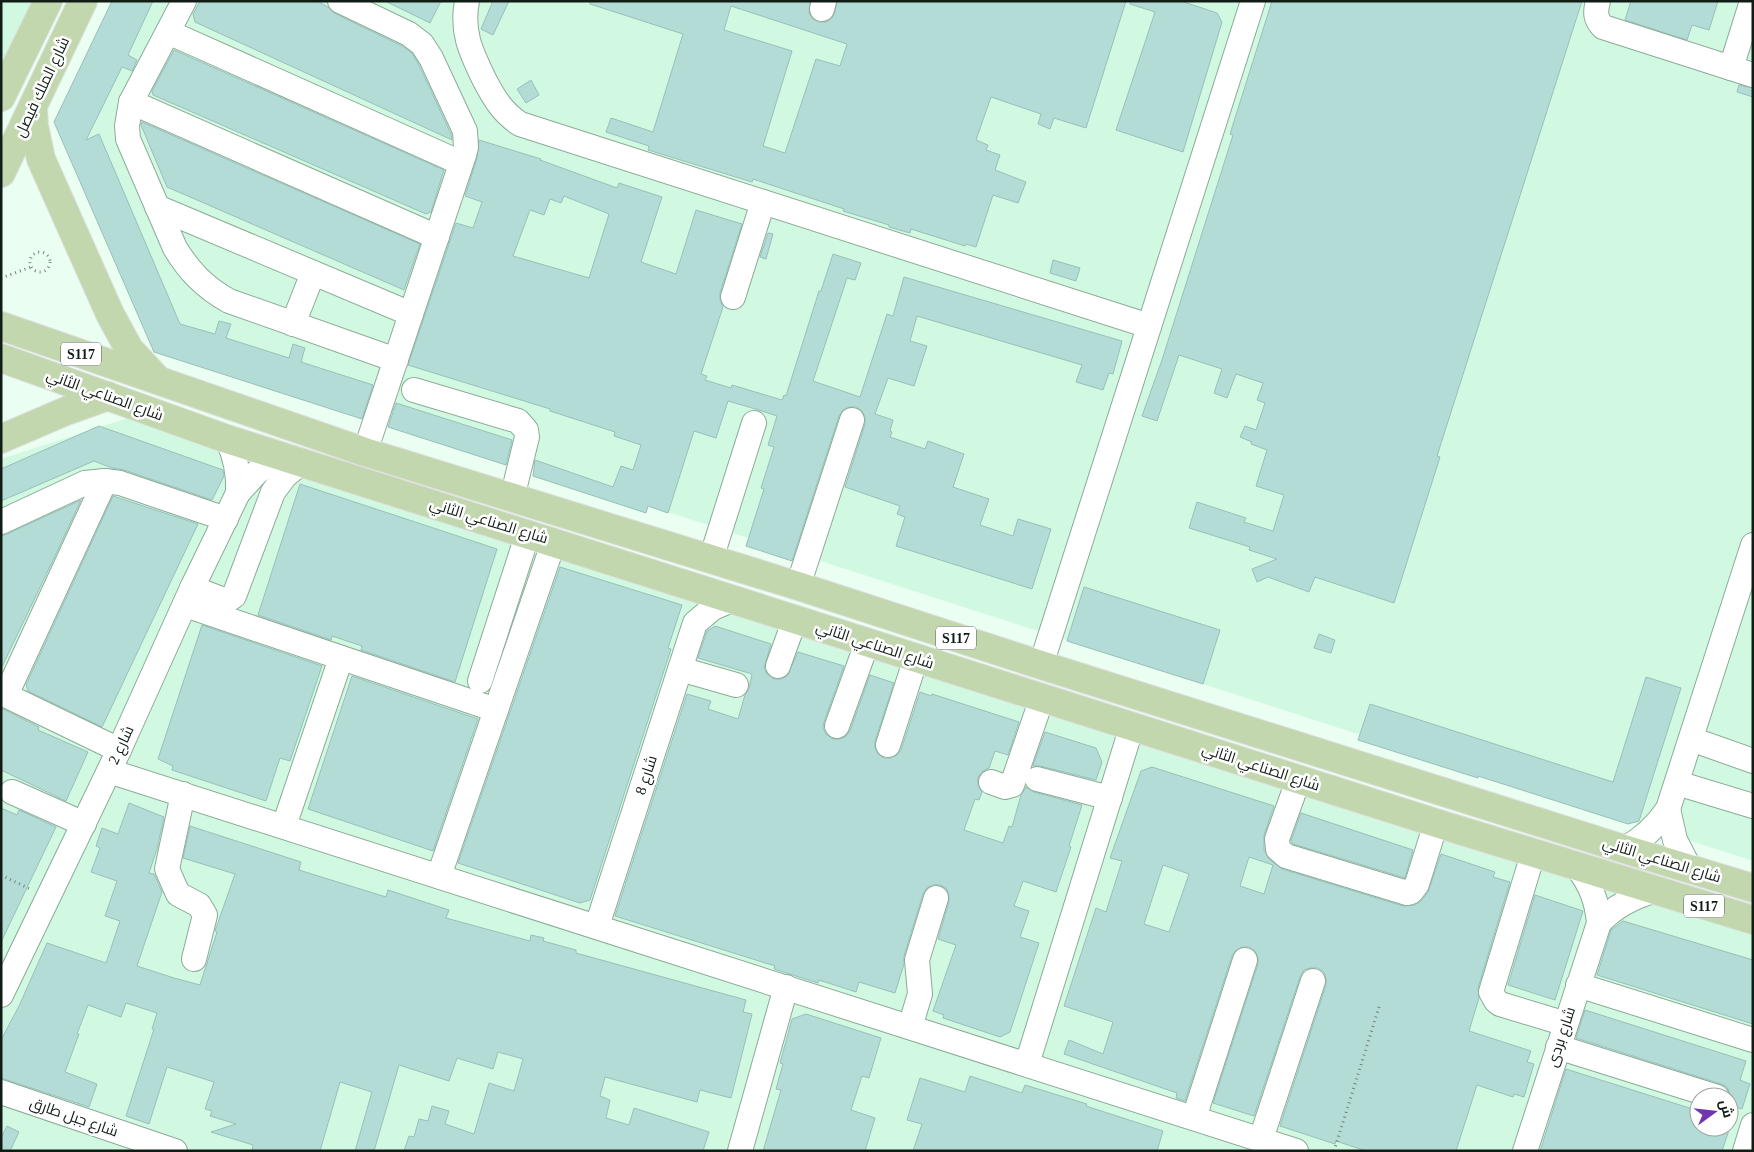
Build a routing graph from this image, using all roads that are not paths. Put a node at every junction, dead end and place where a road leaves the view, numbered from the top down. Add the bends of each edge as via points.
1 (48, 1) edge
2 (82, 1) edge
3 (184, 1) edge
4 (340, 1) edge
5 (467, 1) edge
6 (1253, 1) edge
7 (1598, 1) edge
8 (1752, 1) edge
9 (168, 32) junction
10 (1742, 72) edge
11 (1, 97) edge
12 (131, 102) junction
13 (33, 109) junction
14 (461, 163) junction
15 (1, 173) edge
16 (763, 202) junction
17 (157, 207) junction
18 (436, 237) junction
19 (313, 273) junction
20 (733, 297) dead end
21 (411, 314) junction
22 (293, 324) junction
23 (1, 326) edge
24 (1149, 326) junction
25 (1, 358) edge
26 (396, 360) junction
27 (161, 382) junction
28 (414, 390) dead end
29 (108, 396) junction
30 (852, 420) dead end
31 (754, 423) dead end
32 (1, 439) edge
33 (227, 439) junction
34 (365, 452) junction
35 (291, 459) junction
36 (105, 480) junction
37 (238, 493) junction
38 (512, 498) junction
39 (226, 519) junction
40 (1, 522) edge
41 (528, 533) junction
42 (554, 542) junction
43 (1753, 544) edge
44 (711, 559) junction
45 (684, 583) junction
46 (798, 586) junction
47 (188, 596) junction
48 (734, 599) junction
49 (795, 619) junction
50 (695, 623) junction
51 (867, 642) junction
52 (341, 658) junction
53 (916, 658) junction
54 (1041, 665) junction
55 (778, 666) dead end
56 (680, 669) junction
57 (480, 681) dead end
58 (736, 686) dead end
59 (4, 694) edge
60 (1042, 698) junction
61 (496, 710) junction
62 (838, 726) dead end
63 (1132, 726) junction
64 (1691, 739) junction
65 (888, 745) dead end
66 (114, 760) junction
67 (1753, 760) edge
68 (1298, 778) junction
69 (1037, 779) dead end
70 (991, 782) dead end
71 (1677, 783) junction
72 (12, 792) dead end
73 (183, 794) junction
74 (1110, 798) junction
75 (1753, 806) edge
76 (1668, 809) junction
77 (1436, 823) junction
78 (84, 824) junction
79 (284, 826) junction
80 (1624, 849) junction
81 (1533, 854) junction
82 (1577, 868) junction
83 (1690, 869) junction
84 (440, 876) junction
85 (1753, 888) edge
86 (1654, 891) junction
87 (936, 898) dead end
88 (1753, 920) edge
89 (1599, 923) junction
90 (596, 926) junction
91 (194, 959) dead end
92 (1246, 960) dead end
93 (8, 962) edge
94 (1313, 981) dead end
95 (1578, 985) junction
96 (786, 987) junction
97 (1, 995) edge
98 (1566, 1024) junction
99 (910, 1027) junction
100 (1753, 1040) edge
101 (1558, 1047) junction
102 (1028, 1064) junction
103 (1689, 1088) edge
104 (1, 1092) edge
105 (1194, 1118) junction
106 (1753, 1125) edge
107 (1264, 1144) edge
108 (175, 1151) edge
109 (740, 1151) edge
110 (1296, 1151) edge
111 (1525, 1151) edge
112 (1744, 1151) edge

1 - 11 main road
2 - 13 main road, شارع الملك فيصل
3 - 9 street
4 - 14 street via 409,34 422,44 464,131 466,148
5 - 16 street via 465,23 470,50 496,101 511,118 530,128
6 - 24 street
7 - 10 street via 1596,18 1603,28
8 - 10 street
9 - 12 street
9 - 14 street
12 - 17 street via 127,120 128,139
12 - 18 street
13 - 15 main road, شارع الملك فيصل
13 - 27 main road via 41,159 110,314 129,349
14 - 18 street
16 - 20 street
16 - 24 street
17 - 19 street
17 - 22 street via 184,264 212,292
18 - 21 street
19 - 21 street
19 - 22 street
21 - 26 street
22 - 26 street
23 - 27 main road, شارع الصناعي الثاني / S117
24 - 54 street
25 - 29 main road, شارع الصناعي الثاني / S117
26 - 34 street
27 - 34 main road, شارع الصناعي الثاني / S117
28 - 38 street via 518,421 526,430 527,437
29 - 32 main road
29 - 33 main road, شارع الصناعي الثاني / S117
30 - 46 street
31 - 44 street
33 - 35 main road, شارع الصناعي الثاني / S117
33 - 37 street, شارع 2 via 238,469
34 - 38 main road, شارع الصناعي الثاني / S117
35 - 37 street, شارع 2 via 257,472
35 - 41 main road, شارع الصناعي الثاني / S117
35 - 47 street via 285,476 273,492 234,596 224,600
36 - 39 street
36 - 40 street via 84,483
36 - 59 street
37 - 39 street, شارع 2
38 - 44 main road, شارع الصناعي الثاني / S117
39 - 47 street, شارع 2
41 - 42 main road, شارع الصناعي الثاني / S117
41 - 57 street
42 - 45 main road, شارع الصناعي الثاني / S117
42 - 61 street
43 - 64 street
44 - 46 main road, شارع الصناعي الثاني / S117
45 - 48 main road, شارع الصناعي الثاني / S117
45 - 50 street
46 - 54 main road, شارع الصناعي الثاني / S117
47 - 52 street
47 - 66 street, شارع 2
48 - 49 main road, شارع الصناعي الثاني / S117
48 - 50 street via 713,608
49 - 51 main road, شارع الصناعي الثاني / S117
49 - 55 street
50 - 56 street, شارع 8
51 - 53 main road, شارع الصناعي الثاني / S117
51 - 62 street
52 - 61 street
52 - 79 street
53 - 60 main road, شارع الصناعي الثاني / S117
53 - 65 street
54 - 80 main road, شارع الصناعي الثاني / S117
56 - 58 street
56 - 90 street, شارع 8
59 - 66 street
60 - 63 main road, شارع الصناعي الثاني / S117
60 - 70 street via 1012,785 1005,787
61 - 84 street
63 - 68 main road, شارع الصناعي الثاني / S117
63 - 74 street
64 - 67 street
64 - 71 street
66 - 73 street
66 - 78 street, شارع 2
68 - 77 main road, شارع الصناعي الثاني / S117
68 - 77 street via 1277,839 1278,849 1286,856 1407,893 1417,884
69 - 74 street
71 - 75 street
71 - 76 street
72 - 78 street
73 - 79 street
73 - 91 street via 167,869 178,894 199,904 205,915
74 - 102 street
76 - 80 street via 1649,833
76 - 83 street via 1675,840
77 - 81 main road, شارع الصناعي الثاني / S117
78 - 93 street, شارع 2 via 48,898
79 - 84 street
80 - 83 main road, شارع الصناعي الثاني / S117
81 - 82 main road, شارع الصناعي الثاني / S117
81 - 98 street via 1491,992 1500,1004
82 - 86 main road, شارع الصناعي الثاني / S117
82 - 89 street, شارع بردى via 1594,893
83 - 85 main road, شارع الصناعي الثاني / S117
84 - 90 street
86 - 88 main road, شارع الصناعي الثاني / S117
86 - 89 street via 1630,899
87 - 99 street via 918,960 920,994
89 - 95 street, شارع بردى
90 - 96 street
92 - 105 street
93 - 97 street, شارع 2
94 - 107 street
95 - 98 street, شارع بردى
95 - 100 street
96 - 99 street
96 - 109 street
98 - 101 street, شارع بردى
99 - 102 street
101 - 103 street
101 - 111 street, شارع بردى
102 - 105 street
104 - 108 street, شارع جبل طارق
105 - 107 street
106 - 112 street
107 - 110 street

